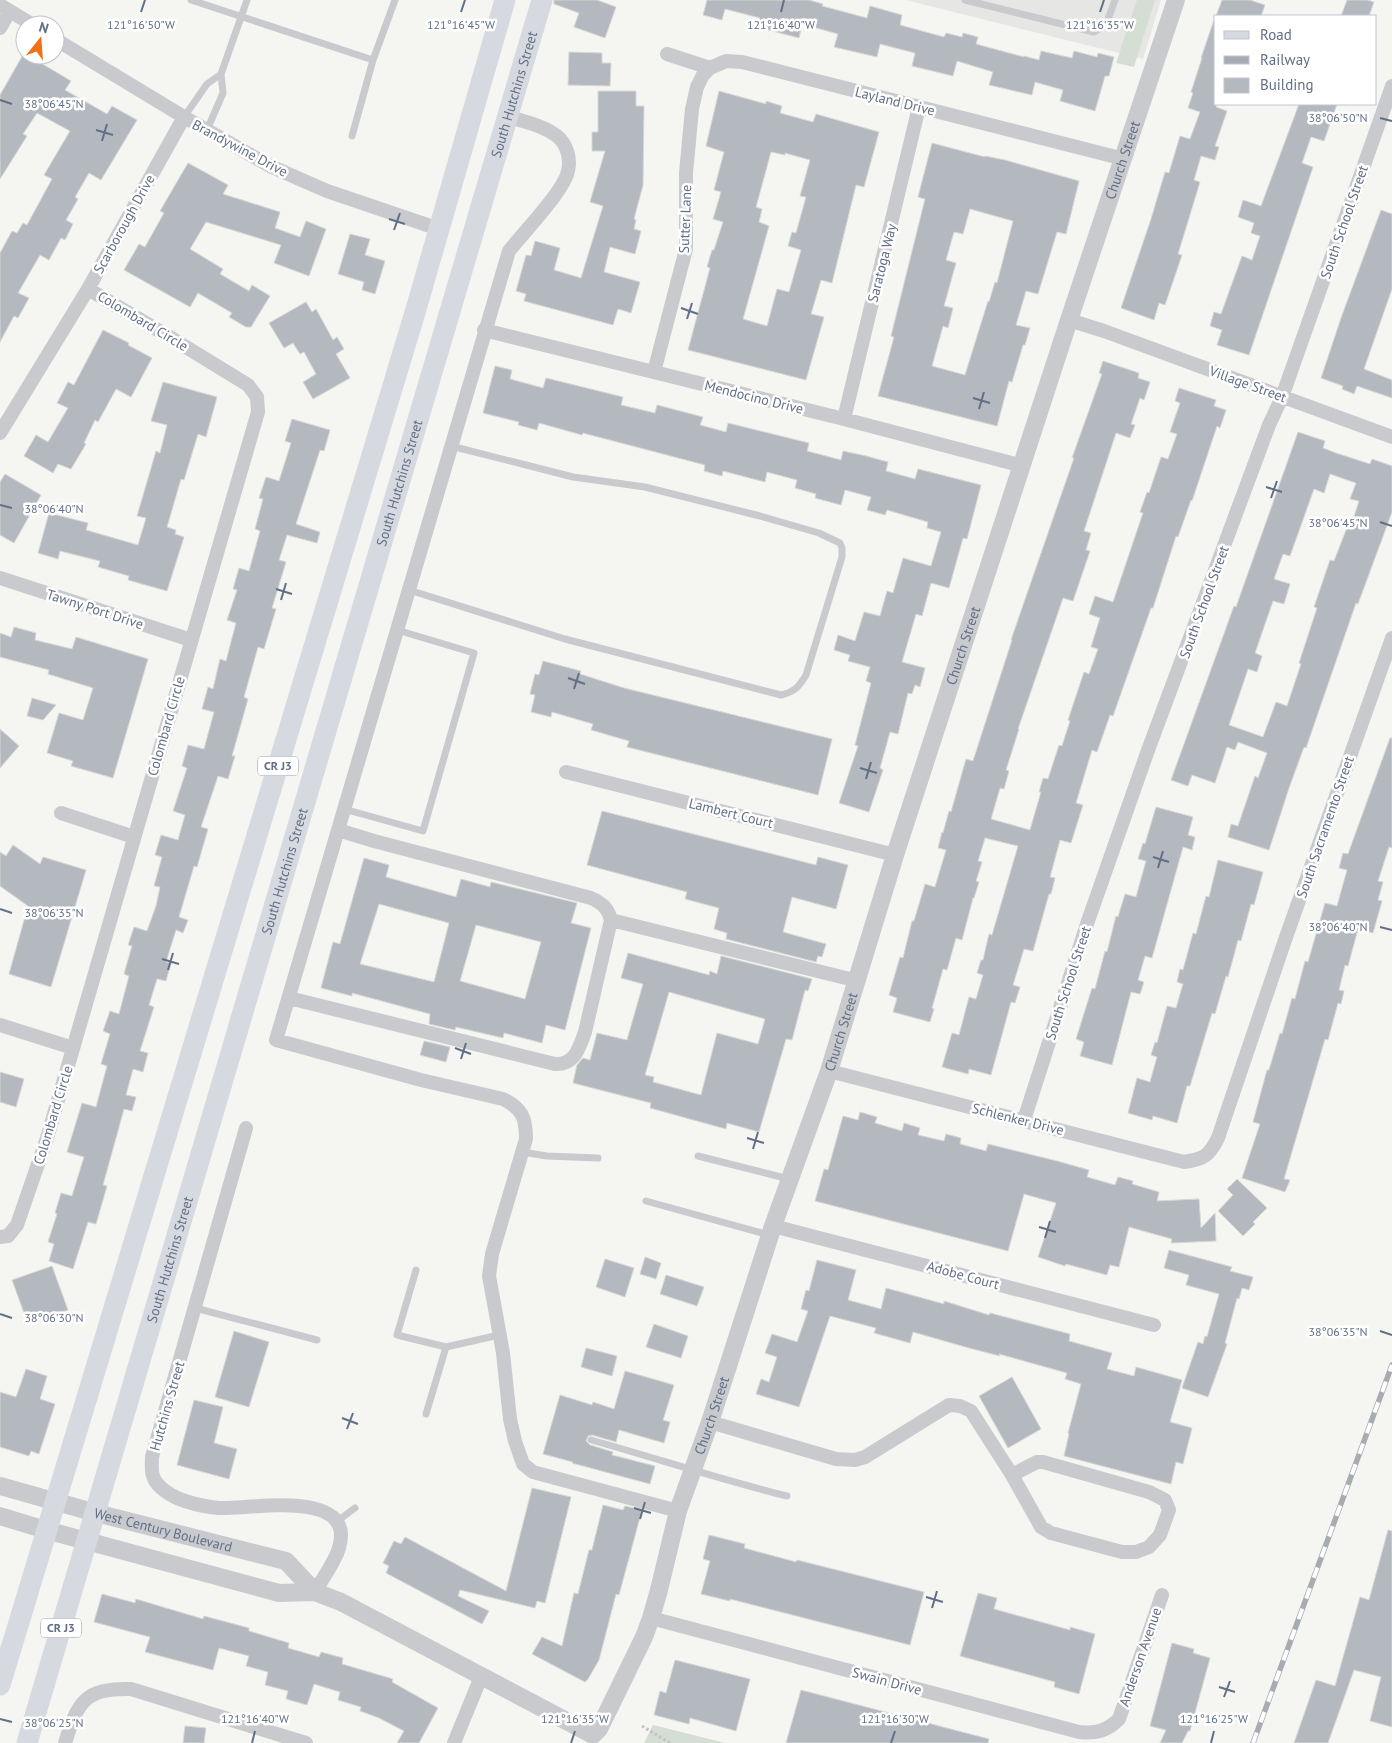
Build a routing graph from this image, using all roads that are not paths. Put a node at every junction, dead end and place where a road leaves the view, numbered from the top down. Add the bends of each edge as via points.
1 (191, 0) edge
2 (247, 0) edge
3 (395, 0) edge
4 (505, 0) edge
5 (542, 0) edge
6 (965, 0) edge
7 (1115, 0) edge
8 (1176, 0) edge
9 (5, 8) edge
10 (17, 15) edge
11 (242, 16) junction
12 (0, 28) edge
13 (65, 45) edge
14 (667, 54) dead end
15 (373, 60) junction
16 (710, 68) junction
17 (221, 74) junction
18 (1392, 86) edge
19 (920, 107) junction
20 (507, 116) junction
21 (184, 117) junction
22 (207, 130) junction
23 (352, 136) dead end
24 (1124, 159) junction
25 (439, 229) junction
26 (88, 289) junction
27 (1069, 320) junction
28 (484, 330) junction
29 (654, 372) junction
30 (1282, 397) junction
31 (844, 420) junction
32 (0, 433) edge
33 (1392, 437) edge
34 (451, 446) junction
35 (1023, 466) junction
36 (0, 578) edge
37 (409, 590) junction
38 (398, 630) junction
39 (1392, 638) edge
40 (190, 640) junction
41 (566, 772) dead end
42 (344, 809) junction
43 (61, 813) dead end
44 (338, 830) junction
45 (134, 837) junction
46 (895, 855) junction
47 (611, 920) junction
48 (858, 981) junction
49 (289, 998) junction
50 (0, 1025) edge
51 (73, 1048) junction
52 (829, 1071) junction
53 (1024, 1120) junction
54 (246, 1128) dead end
55 (522, 1152) junction
56 (698, 1156) dead end
57 (1206, 1156) joint
58 (598, 1158) dead end
59 (790, 1179) junction
60 (646, 1201) dead end
61 (771, 1230) junction
62 (0, 1237) edge
63 (416, 1270) dead end
64 (195, 1308) junction
65 (1154, 1325) dead end
66 (500, 1335) junction
67 (317, 1340) dead end
68 (446, 1347) junction
69 (426, 1414) dead end
70 (710, 1422) junction
71 (591, 1440) dead end
72 (693, 1470) junction
73 (1012, 1475) junction
74 (0, 1486) edge
75 (787, 1496) dead end
76 (54, 1502) junction
77 (355, 1508) dead end
78 (678, 1511) junction
79 (96, 1513) junction
80 (0, 1516) edge
81 (336, 1522) junction
82 (46, 1530) junction
83 (88, 1541) junction
84 (315, 1592) junction
85 (1162, 1595) dead end
86 (651, 1618) junction
87 (481, 1677) junction
88 (0, 1685) edge
89 (1119, 1719) joint
90 (593, 1735) joint
91 (27, 1743) edge
92 (65, 1743) edge
93 (306, 1743) edge
94 (454, 1743) edge

1 - 11 lane
2 - 11 lane
3 - 15 lane
4 - 25 main road, CR J3
5 - 20 main road, South Hutchins Street / CR J3
6 - 7 lane via 1094,32 1106,25
8 - 24 street, Church Street
9 - 10 street
9 - 12 street
11 - 15 lane
11 - 17 lane
13 - 21 street, Brandywine Drive
14 - 16 street
15 - 23 lane
16 - 19 street, Layland Drive via 726,62 742,62
16 - 29 street, Sutter Lane via 697,86 692,109 686,174 686,249
17 - 21 lane via 207,84
17 - 22 lane via 223,93
18 - 30 street, South School Street
19 - 24 street, Layland Drive
19 - 31 street, Saratoga Way
20 - 28 street via 544,128 559,137 568,153 568,171 560,188 509,251
20 - 79 main road, South Hutchins Street / CR J3
21 - 22 street, Brandywine Drive
21 - 26 street, Scarborough Drive
22 - 25 street, Brandywine Drive via 270,166 311,184
24 - 27 street, Church Street
25 - 76 main road, CR J3
26 - 32 street, Scarborough Drive
26 - 40 street, Colombard Circle via 248,385 257,397 258,412
27 - 30 street, Village Street
27 - 35 street, Church Street
28 - 29 street, Mendocino Drive
28 - 34 street
29 - 31 street, Mendocino Drive
30 - 33 street, Village Street
30 - 53 street, South School Street via 1147,753 1088,921
31 - 35 street, Mendocino Drive
34 - 37 street
34 - 37 lane via 573,477 645,487 760,516 819,533 840,543 842,557 806,675 792,692 780,694 566,639
35 - 46 street, Church Street
36 - 40 street, Tawny Port Drive
37 - 38 street
38 - 42 street
38 - 42 lane via 474,653 423,831
39 - 57 street, South Sacramento Street via 1218,1138
40 - 45 street, Colombard Circle
41 - 46 street, Lambert Court
42 - 44 street
43 - 45 street
44 - 47 street via 591,898 603,904
44 - 49 street
45 - 51 street, Colombard Circle
46 - 48 street, Church Street
47 - 48 street
47 - 49 street via 585,1032 572,1060 563,1064
48 - 52 street, Church Street
49 - 55 street via 276,1040 503,1099 516,1105 526,1123
50 - 51 street
51 - 62 street, Colombard Circle via 17,1225 8,1236
52 - 53 street, Schlenker Drive
52 - 59 street, Church Street
53 - 57 street, Schlenker Drive via 1184,1162
54 - 64 street, Hutchins Street
55 - 58 lane
55 - 66 street via 492,1254 489,1276
56 - 59 lane
59 - 61 street, Church Street
60 - 61 lane
61 - 65 street, Adobe Court
61 - 70 street, Church Street
63 - 68 lane via 397,1335
64 - 67 lane
64 - 81 street, Hutchins Street via 152,1457 153,1477 158,1486 174,1498 194,1504 220,1508 299,1505 320,1509
66 - 68 lane
66 - 78 street via 510,1419 523,1464 533,1472
68 - 69 lane
70 - 72 street, Church Street
70 - 73 street via 836,1459 855,1460 949,1406 960,1406 971,1411
71 - 72 lane
72 - 75 lane
72 - 78 street, Church Street
73 - 73 street via 1041,1527 1122,1552 1136,1552 1149,1546 1160,1535 1169,1510 1165,1500 1149,1492 1044,1462 1037,1462
74 - 76 street, West Century Boulevard
76 - 79 street, West Century Boulevard
76 - 82 main road, CR J3
77 - 81 lane
78 - 86 street, Church Street
79 - 83 main road, South Hutchins Street / CR J3
79 - 84 street, West Century Boulevard via 286,1561
80 - 82 street, West Century Boulevard
81 - 84 street via 341,1535 339,1548
82 - 83 street, West Century Boulevard
82 - 88 main road, CR J3
83 - 84 street, West Century Boulevard via 279,1593
83 - 91 main road, South Hutchins Street / CR J3
84 - 87 street, West Century Boulevard via 341,1602
85 - 89 street, Anderson Avenue
86 - 89 street, Swain Drive via 1079,1732 1091,1733 1110,1728
86 - 90 street, Church Street via 599,1729
87 - 90 street, West Century Boulevard
87 - 94 street
92 - 93 street via 81,1703 94,1694 114,1688 131,1689

